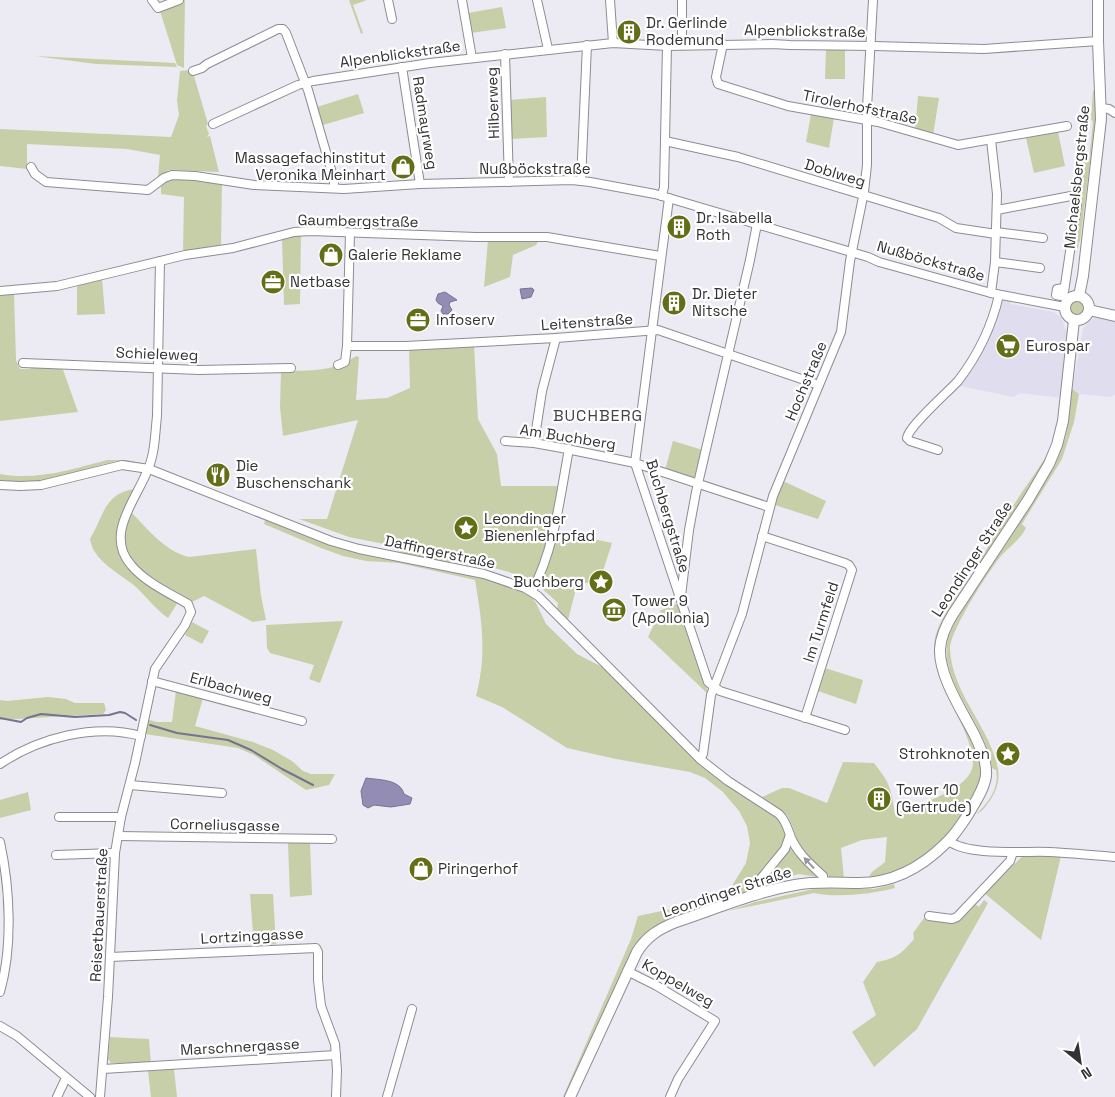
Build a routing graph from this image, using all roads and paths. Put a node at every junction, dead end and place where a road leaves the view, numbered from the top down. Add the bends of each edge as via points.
1 (152, 0) edge
2 (180, 0) edge
3 (388, 0) edge
4 (462, 0) edge
5 (537, 0) edge
6 (610, 0) edge
7 (682, 0) edge
8 (873, 0) edge
9 (1098, 0) edge
10 (392, 19) dead end
11 (1098, 41) junction
12 (613, 42) junction
13 (723, 44) junction
14 (586, 45) junction
15 (682, 45) junction
16 (667, 46) junction
17 (870, 46) junction
18 (548, 49) junction
19 (505, 54) junction
20 (472, 58) junction
21 (402, 67) junction
22 (193, 71) dead end
23 (305, 83) junction
24 (1101, 108) junction
25 (1115, 113) edge
26 (868, 120) junction
27 (213, 124) dead end
28 (1067, 126) dead end
29 (991, 140) junction
30 (665, 141) junction
31 (32, 168) dead end
32 (581, 181) junction
33 (509, 182) junction
34 (420, 184) junction
35 (334, 188) junction
36 (863, 196) junction
37 (665, 197) junction
38 (997, 210) junction
39 (757, 224) junction
40 (350, 233) junction
41 (996, 233) junction
42 (1043, 238) dead end
43 (852, 252) junction
44 (660, 256) junction
45 (160, 261) junction
46 (995, 262) junction
47 (1040, 268) dead end
48 (1064, 288) dead end
49 (0, 291) edge
50 (995, 294) junction
51 (1079, 296) junction
52 (1065, 307) junction
53 (1089, 310) junction
54 (1115, 316) edge
55 (1074, 320) junction
56 (651, 331) junction
57 (556, 338) junction
58 (347, 346) junction
59 (728, 354) junction
60 (22, 363) dead end
61 (338, 365) dead end
62 (157, 368) junction
63 (291, 368) dead end
64 (819, 386) junction
65 (505, 442) dead end
66 (534, 443) junction
67 (569, 449) junction
68 (938, 450) dead end
69 (635, 463) junction
70 (148, 469) junction
71 (698, 484) junction
72 (0, 485) edge
73 (769, 507) junction
74 (762, 536) junction
75 (532, 591) junction
76 (680, 599) junction
77 (152, 681) junction
78 (714, 686) junction
79 (805, 718) junction
80 (302, 721) dead end
81 (845, 730) dead end
82 (140, 736) junction
83 (700, 759) junction
84 (0, 764) edge
85 (130, 785) junction
86 (222, 793) dead end
87 (59, 817) dead end
88 (121, 817) junction
89 (790, 835) junction
90 (118, 836) junction
91 (332, 840) dead end
92 (949, 841) junction
93 (0, 842) edge
94 (1013, 852) junction
95 (115, 854) junction
96 (56, 855) dead end
97 (1115, 857) edge
98 (824, 883) junction
99 (754, 896) junction
100 (929, 916) dead end
101 (4, 940) edge
102 (110, 957) junction
103 (627, 970) junction
104 (0, 992) edge
105 (412, 1009) dead end
106 (0, 1026) edge
107 (336, 1055) junction
108 (103, 1069) junction
109 (66, 1078) junction
110 (57, 1097) edge
111 (90, 1097) edge
112 (100, 1097) edge
113 (336, 1097) edge
114 (387, 1097) edge
115 (570, 1097) edge
116 (670, 1097) edge

1 - 2 street via 158,8
3 - 10 street
4 - 20 street
5 - 18 street
6 - 12 street
7 - 15 street
8 - 17 street, Hochstraße
9 - 11 street, Michaelsbergstraße
11 - 17 street, Alpenblickstraße via 984,49
11 - 24 street, Michaelsbergstraße
12 - 14 street, Alpenblickstraße
12 - 16 street, Alpenblickstraße
13 - 15 street, Alpenblickstraße
13 - 17 street, Alpenblickstraße
13 - 26 street, Tirolerhofstraße via 716,76 720,85 788,106
14 - 18 street, Alpenblickstraße
14 - 32 street
15 - 16 street, Alpenblickstraße
16 - 30 street, Buchbergstraße
17 - 26 street, Hochstraße
18 - 19 street, Alpenblickstraße
19 - 20 street, Alpenblickstraße
19 - 33 street, Hilberweg
20 - 21 street, Alpenblickstraße
21 - 23 street, Alpenblickstraße
21 - 34 street, Radmayrweg
22 - 23 street via 283,29
23 - 27 street, Alpenblickstraße
23 - 35 street
24 - 25 street
24 - 51 street, Michaelsbergstraße
26 - 29 street, Tirolerhofstraße via 958,145
26 - 36 street, Hochstraße
28 - 29 street, Tirolerhofstraße
29 - 38 street
30 - 36 street, Doblweg via 738,157
30 - 37 street, Buchbergstraße
31 - 35 street, Nußböckstraße via 46,182 139,189 151,189 172,175 254,185
32 - 33 street, Nußböckstraße
32 - 37 street, Nußböckstraße
33 - 34 street, Nußböckstraße
34 - 35 street, Nußböckstraße
36 - 41 street, Doblweg via 939,218 956,228
36 - 43 street, Hochstraße
37 - 39 street, Nußböckstraße
37 - 44 street, Buchbergstraße
38 - 41 street
38 - 48 street via 1072,196 1076,198
39 - 43 street, Nußböckstraße
39 - 59 street
40 - 44 street, Gaumbergstraße via 547,237
40 - 45 street, Gaumbergstraße via 294,232 233,248
40 - 58 street
41 - 42 street, Doblweg
41 - 46 street
43 - 50 street, Nußböckstraße
43 - 64 street, Hochstraße via 841,332
44 - 56 street, Buchbergstraße
45 - 49 street, Gaumbergstraße via 57,286
45 - 62 street
46 - 47 street
46 - 50 street
50 - 52 street, Nußböckstraße
50 - 68 street via 994,315 968,366 945,396 907,434 910,441
51 - 52 street via 1069,299
51 - 53 street via 1087,302
52 - 55 street via 1066,315
53 - 54 street
53 - 55 street via 1084,318
55 - 92 street, Leondinger Straße via 1063,420 1057,445 1028,500 947,624 941,642 941,663 986,763 982,790
56 - 57 street, Leitenstraße
56 - 59 street, Leitenstraße via 658,330
56 - 69 street, Buchbergstraße
57 - 58 street, Leitenstraße
57 - 66 street via 542,391
58 - 61 street via 345,362
59 - 64 street, Leitenstraße
59 - 71 street
60 - 62 street, Schieleweg
62 - 63 street, Schieleweg
62 - 70 street via 155,440
64 - 73 street, Hochstraße
65 - 66 street, Am Buchberg
66 - 67 street, Am Buchberg
67 - 69 street, Am Buchberg
67 - 75 street via 549,546
69 - 71 street, Am Buchberg
69 - 76 street, Buchbergstraße
70 - 72 street, Daffingerstraße via 122,465 41,485
70 - 75 street, Daffingerstraße via 331,541 360,550 484,574
70 - 77 street via 123,520 123,552 133,568 188,604 191,610 185,625 159,662
71 - 73 street, Am Buchberg
71 - 76 street
73 - 74 street, Hochstraße
74 - 78 street, Hochstraße via 742,614
74 - 79 street, Im Turmfeld via 845,563 852,570
75 - 83 street, Daffingerstraße
76 - 78 street, Buchbergstraße via 708,682
77 - 80 street, Erlbachweg
77 - 82 street
78 - 79 street via 720,691
78 - 83 street, Hochstraße
79 - 81 street
82 - 84 street via 126,732 92,732 65,737 30,748
82 - 85 street, Reisetbauerstraße
83 - 89 street, Daffingerstraße via 779,814
85 - 86 street
85 - 88 street, Reisetbauerstraße
87 - 88 street
88 - 90 street, Reisetbauerstraße
98 -> 89 street, Daffingerstraße via 823,876 808,863
89 - 99 street via 785,849 754,887
90 - 91 street, Corneliusgasse
90 - 95 street, Reisetbauerstraße
92 - 94 street via 964,848
92 - 98 street, Leondinger Straße via 925,862 892,879 872,883
93 - 101 street via 6,877
94 - 97 street
94 - 100 street via 1010,861 957,916 952,919
95 - 96 street
95 - 102 street, Reisetbauerstraße
98 - 99 street, Leondinger Straße via 797,884
99 - 103 street, Leondinger Straße via 658,930 642,944
101 - 104 street via 6,966
102 - 107 street, Lortzinggasse via 316,948 322,1006
102 - 108 street, Reisetbauerstraße
103 - 115 street, Leondinger Straße
103 - 116 street, Koppelweg via 715,1021
105 - 114 street
106 - 109 street via 17,1036
107 - 108 street, Marschnergasse
107 - 113 street
108 - 112 street, Reisetbauerstraße
109 - 110 street
109 - 111 street

